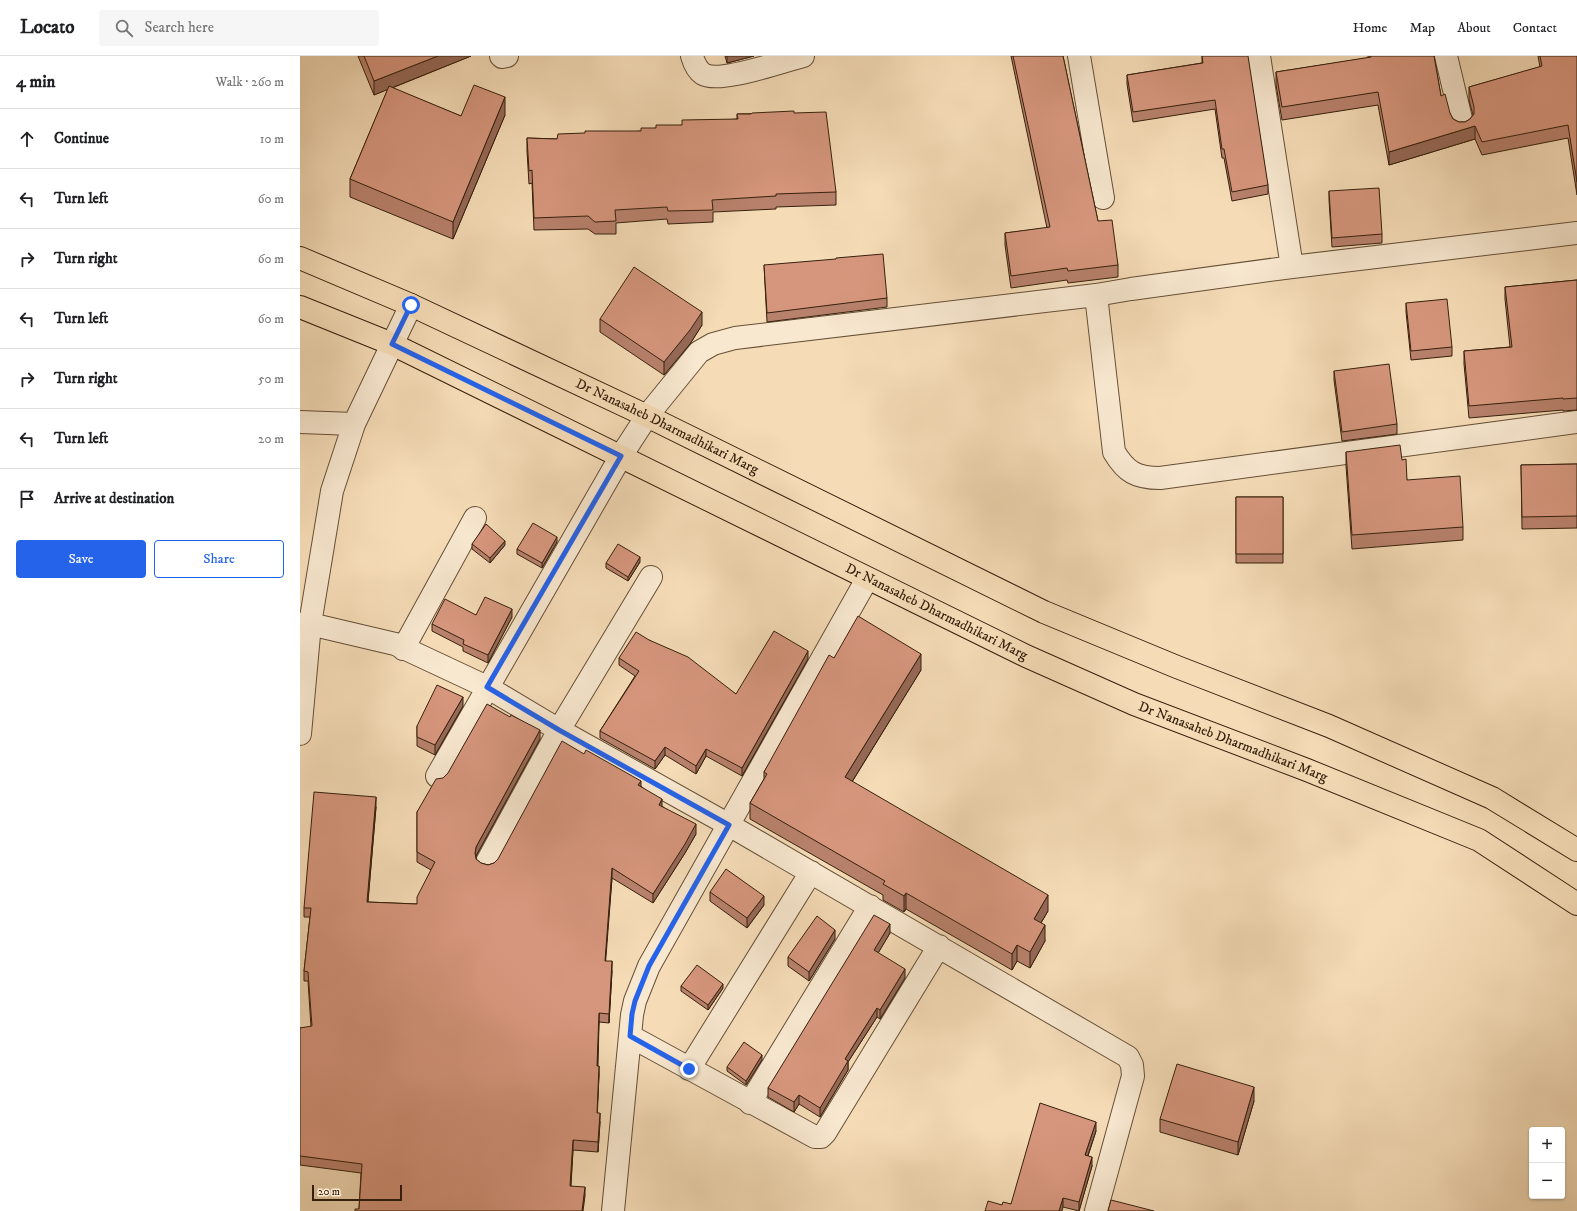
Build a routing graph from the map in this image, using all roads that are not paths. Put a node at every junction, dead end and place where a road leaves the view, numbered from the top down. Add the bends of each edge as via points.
1 (501, 56) edge
2 (507, 56) edge
3 (692, 56) edge
4 (803, 56) edge
5 (1079, 56) edge
6 (1259, 56) edge
7 (1446, 56) edge
8 (1462, 122) edge
9 (1103, 198) dead end
10 (1577, 233) edge
11 (300, 258) edge
12 (1292, 267) junction
13 (1096, 295) junction
14 (411, 305) junction
15 (300, 307) edge
16 (392, 344) junction
17 (647, 416) junction
18 (300, 422) edge
19 (1577, 422) edge
20 (354, 424) junction
21 (621, 456) junction
22 (475, 518) dead end
23 (651, 577) dead end
24 (867, 579) junction
25 (305, 624) edge
26 (403, 649) junction
27 (487, 687) junction
28 (559, 730) junction
29 (300, 734) edge
30 (437, 776) dead end
31 (729, 825) junction
32 (1577, 850) edge
33 (487, 862) dead end
34 (811, 872) junction
35 (1577, 904) edge
36 (870, 906) junction
37 (940, 946) junction
38 (630, 1036) junction
39 (689, 1069) junction
40 (750, 1103) junction
41 (613, 1211) edge
42 (1096, 1211) edge

1 - 2 street
3 - 4 street via 696,66 704,74 717,77
5 - 9 street
6 - 12 street
7 - 8 street
10 - 12 street
11 - 14 main road, Dr Nanasaheb Dharmadhikari Marg
12 - 13 street
13 - 17 street via 735,338 713,344 699,352
13 - 19 street via 1114,452 1130,472 1145,478
14 - 16 street
14 - 17 main road, Dr Nanasaheb Dharmadhikari Marg
15 - 16 main road, Dr Nanasaheb Dharmadhikari Marg
16 - 20 street
16 - 21 main road, Dr Nanasaheb Dharmadhikari Marg
17 - 21 street
17 - 32 main road, Dr Nanasaheb Dharmadhikari Marg via 1044,612 1177,668 1329,726 1492,798
18 - 20 street
20 - 25 street via 332,492
21 - 24 main road, Dr Nanasaheb Dharmadhikari Marg
21 - 27 street
22 - 26 street
23 - 28 street
24 - 31 street
24 - 35 main road, Dr Nanasaheb Dharmadhikari Marg via 1026,656 1134,704 1479,840
25 - 26 street via 395,644
25 - 29 street
26 - 27 street
27 - 28 street
27 - 30 street
28 - 31 street
28 - 33 street
31 - 34 street
31 - 38 street via 649,966 635,1001
34 - 36 street
34 - 39 street
36 - 37 street
36 - 40 street
37 - 40 street via 821,1137 815,1137
37 - 42 street via 1128,1057 1133,1076
38 - 39 street
38 - 41 street
39 - 40 street

